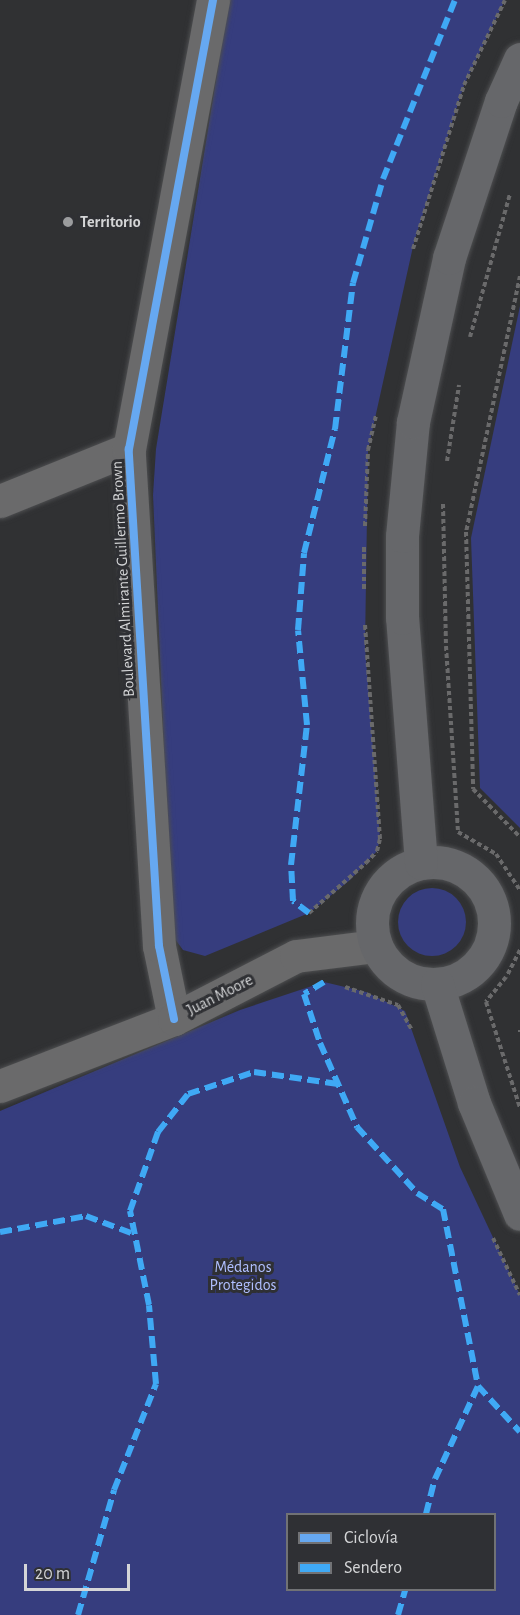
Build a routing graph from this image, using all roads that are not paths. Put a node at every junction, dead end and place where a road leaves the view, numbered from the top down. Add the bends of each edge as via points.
1 (213, 0) edge
2 (520, 58) edge
3 (129, 449) junction
4 (0, 501) edge
5 (421, 862) junction
6 (376, 946) junction
7 (437, 984) junction
8 (174, 1019) junction
9 (0, 1086) edge
10 (520, 1214) edge

1 - 3 street, Boulevard Almirante Guillermo Brown
2 - 5 main road via 501,101 449,258 413,422 402,536 402,618
3 - 4 street
3 - 8 street, Boulevard Almirante Guillermo Brown via 159,946
5 - 6 main road via 404,868 379,893 372,927
5 - 7 main road via 441,862 468,873 488,895 493,914 493,934 486,953 473,969 457,979
6 - 7 main road via 400,975
6 - 8 street, Juan Moore via 296,956
7 - 10 main road via 474,1103
8 - 9 street, Juan Moore

